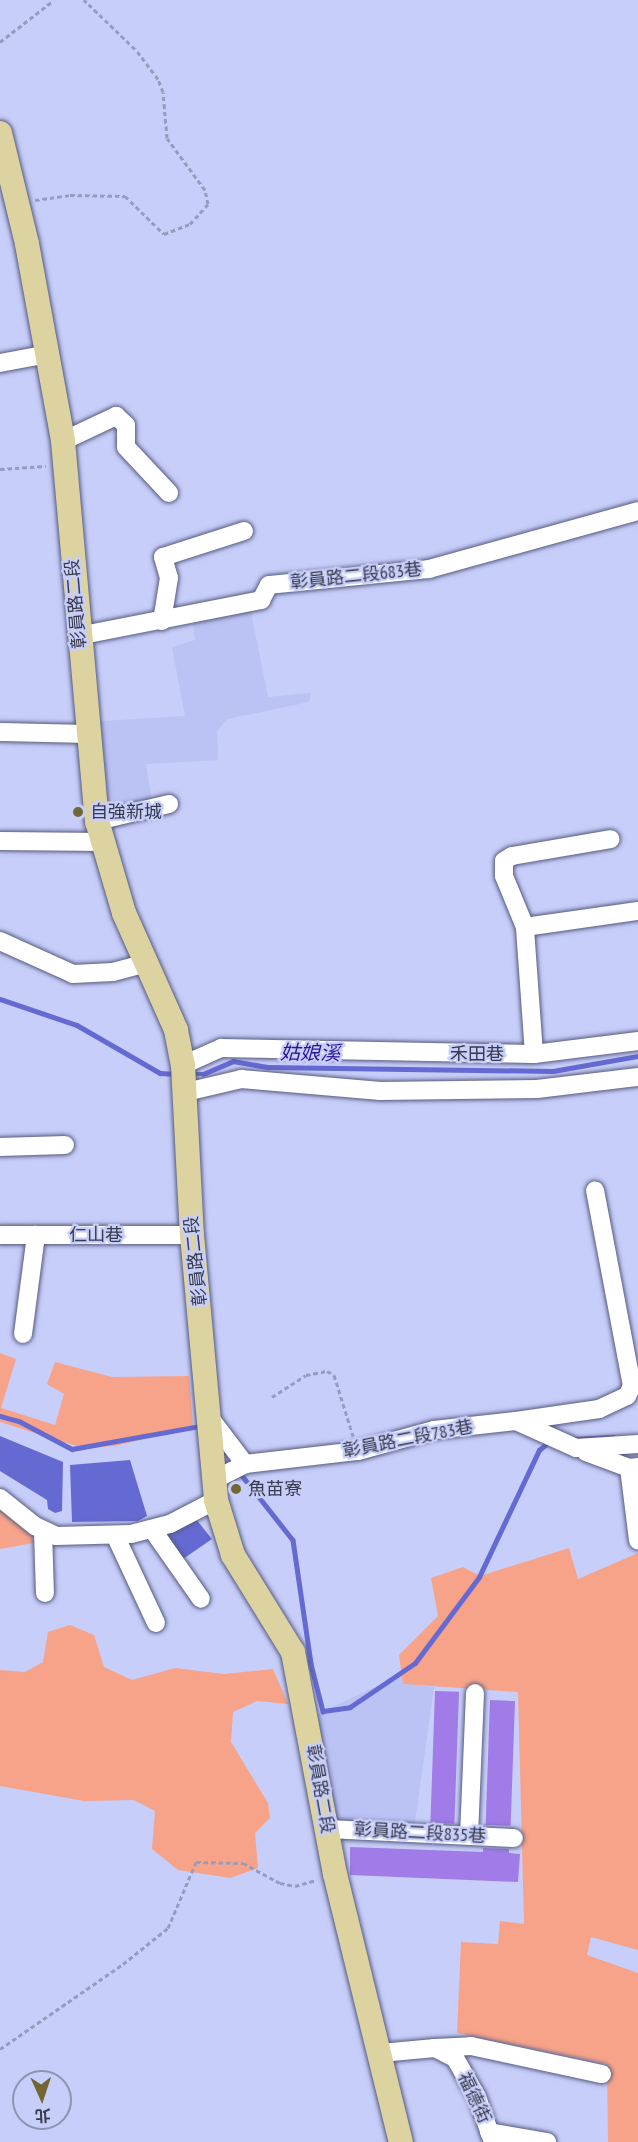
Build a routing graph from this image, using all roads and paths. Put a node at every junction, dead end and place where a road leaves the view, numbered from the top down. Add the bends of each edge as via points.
1 (54, 0) edge
2 (84, 0) edge
3 (0, 42) edge
4 (0, 133) edge
5 (18, 203) junction
6 (48, 354) junction
7 (0, 363) edge
8 (64, 452) junction
9 (0, 470) edge
10 (169, 493) dead end
11 (638, 511) edge
12 (244, 531) dead end
13 (162, 621) junction
14 (78, 636) junction
15 (0, 732) edge
16 (90, 734) junction
17 (169, 804) dead end
18 (100, 832) junction
19 (611, 839) dead end
20 (0, 841) edge
21 (638, 911) edge
22 (525, 927) junction
23 (0, 941) edge
24 (146, 963) junction
25 (638, 1041) edge
26 (534, 1054) junction
27 (183, 1065) junction
28 (638, 1077) edge
29 (186, 1092) junction
30 (65, 1145) dead end
31 (0, 1147) edge
32 (595, 1190) dead end
33 (0, 1235) edge
34 (36, 1235) junction
35 (192, 1235) junction
36 (23, 1334) dead end
37 (272, 1397) dead end
38 (516, 1421) junction
39 (211, 1432) junction
40 (638, 1444) edge
41 (576, 1448) junction
42 (358, 1450) junction
43 (245, 1464) junction
44 (633, 1467) edge
45 (214, 1490) junction
46 (0, 1498) edge
47 (152, 1529) junction
48 (43, 1531) junction
49 (115, 1535) junction
50 (638, 1540) edge
51 (45, 1593) dead end
52 (201, 1599) dead end
53 (156, 1623) dead end
54 (475, 1693) dead end
55 (327, 1829) junction
56 (469, 1836) junction
57 (514, 1838) dead end
58 (335, 1874) junction
59 (435, 2048) junction
60 (0, 2049) edge
61 (381, 2053) junction
62 (602, 2074) dead end
63 (491, 2137) edge
64 (401, 2142) edge
65 (547, 2142) edge

1 - 3 path
2 - 5 path via 135,49 158,79 167,138 205,190 208,204 190,224 164,234 125,196 70,195
4 - 5 main road, 彰員路二段
5 - 6 main road, 彰員路二段
6 - 7 lane
6 - 8 main road, 彰員路二段
8 - 9 path
8 - 10 lane via 116,416 126,425 126,447
8 - 14 main road, 彰員路二段
11 - 13 lane, 彰員路二段683巷 via 429,569 269,585 261,600
12 - 13 lane via 163,557 169,578
13 - 14 lane, 彰員路二段683巷
14 - 16 main road, 彰員路二段
15 - 16 lane
16 - 18 main road, 彰員路二段
17 - 18 lane
18 - 20 lane
18 - 24 main road, 彰員路二段 via 124,913
19 - 22 lane via 512,856 504,861 504,876
21 - 22 lane
22 - 26 lane
23 - 24 lane via 73,974 112,972
24 - 27 main road, 彰員路二段 via 176,1030
25 - 26 lane, 禾田巷
26 - 27 lane, 禾田巷 via 221,1048
27 - 29 main road, 彰員路二段
28 - 29 lane via 537,1089 380,1091 241,1078
29 - 35 main road, 彰員路二段
30 - 31 lane
32 - 38 lane, 彰員路二段783巷 via 632,1386 627,1396 599,1408
33 - 34 lane, 仁山巷
34 - 35 lane, 仁山巷
34 - 36 lane
35 - 39 main road, 彰員路二段
37 - 42 path via 306,1375 327,1371 334,1375
38 - 41 lane
38 - 42 lane, 彰員路二段783巷 via 434,1430
39 - 43 lane
39 - 45 main road, 彰員路二段
40 - 41 lane
41 - 44 lane
42 - 43 lane, 彰員路二段783巷
43 - 45 lane, 彰員路二段783巷
44 - 50 lane
45 - 47 lane, 彰員路二段783巷
45 - 55 main road, 彰員路二段 via 233,1555 293,1652
46 - 48 lane
47 - 49 lane, 彰員路二段783巷
47 - 52 lane
48 - 49 lane, 彰員路二段783巷 via 56,1536
48 - 51 lane
49 - 53 lane
54 - 56 lane
55 - 56 lane, 彰員路二段835巷
55 - 58 main road, 彰員路二段
56 - 57 lane, 彰員路二段835巷
58 - 60 path via 295,1886 280,1883 243,1863 196,1862 168,1928
58 - 61 main road, 彰員路二段
59 - 61 lane
59 - 62 lane via 471,2046
59 - 63 lane, 福德街 via 454,2058 477,2097
61 - 64 main road, 彰員路二段
63 - 65 lane

